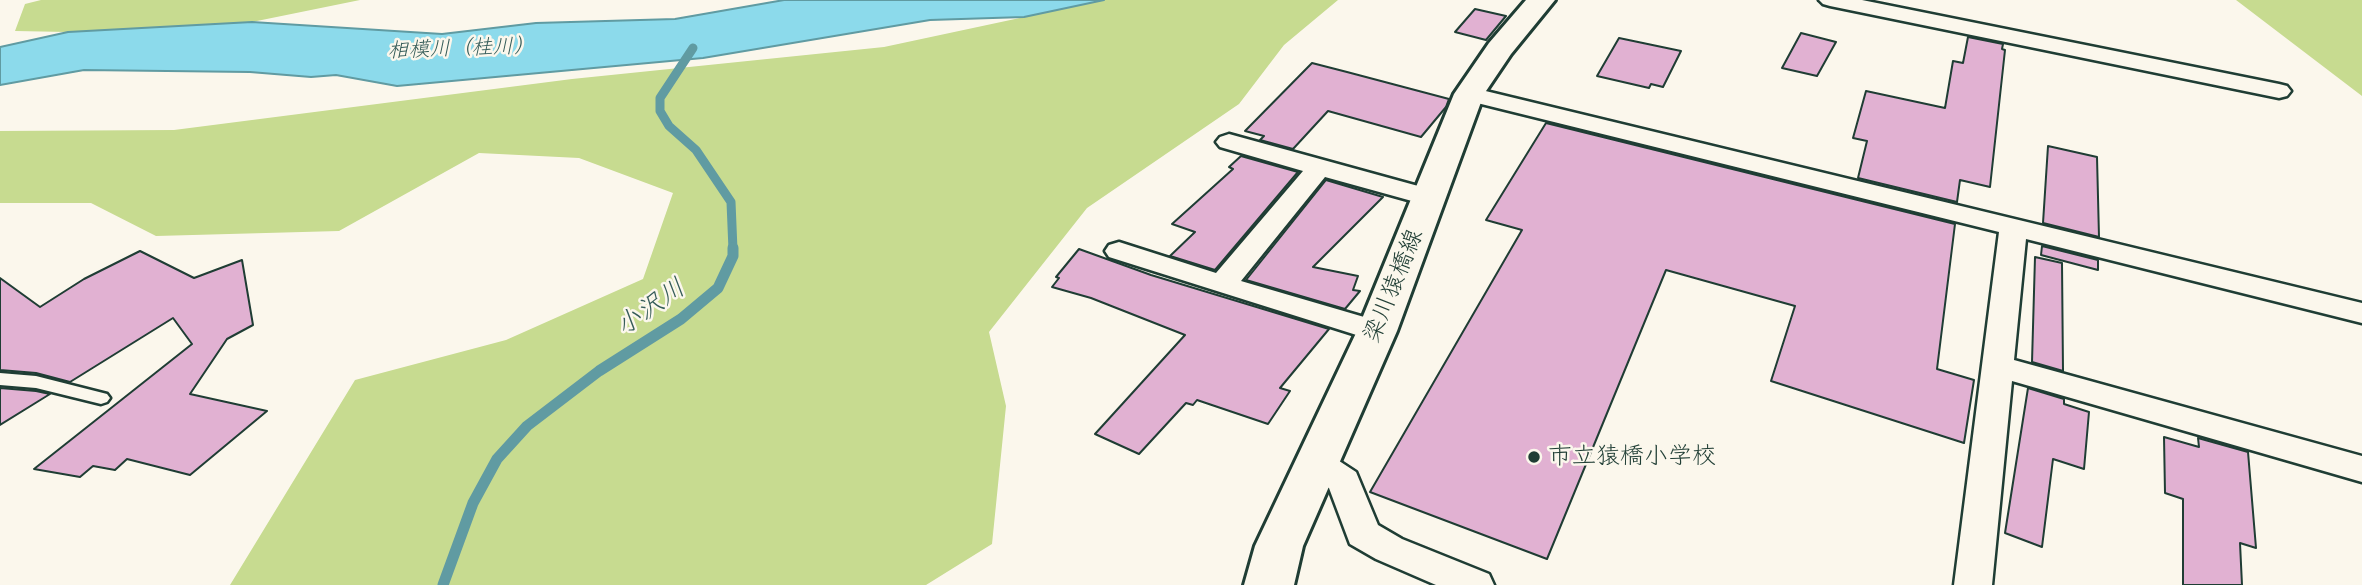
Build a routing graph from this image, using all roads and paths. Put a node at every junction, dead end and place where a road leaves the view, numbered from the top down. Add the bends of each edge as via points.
1 (1541, 0) edge
2 (1830, 0) edge
3 (2279, 92) dead end
4 (1469, 94) junction
5 (1229, 142) dead end
6 (1318, 169) junction
7 (1430, 198) junction
8 (2013, 228) junction
9 (1119, 251) dead end
10 (1222, 285) junction
11 (2362, 313) edge
12 (1377, 331) junction
13 (1998, 366) junction
14 (0, 379) edge
15 (101, 398) dead end
16 (1315, 462) junction
17 (2362, 469) edge
18 (1269, 585) edge
19 (1475, 585) edge
20 (1973, 585) edge

1 - 4 main road, 梁川猿橋線 via 1499,49
2 - 3 street
4 - 7 main road, 梁川猿橋線
4 - 8 street
5 - 6 street
6 - 7 street
6 - 10 street
7 - 12 main road, 梁川猿橋線
8 - 11 street
8 - 13 street
9 - 10 street
10 - 12 street
12 - 16 main road, 梁川猿橋線
13 - 17 street
13 - 20 street
14 - 15 lane via 36,382
16 - 18 main road, 梁川猿橋線 via 1279,546
16 - 19 street via 1344,481 1363,534

